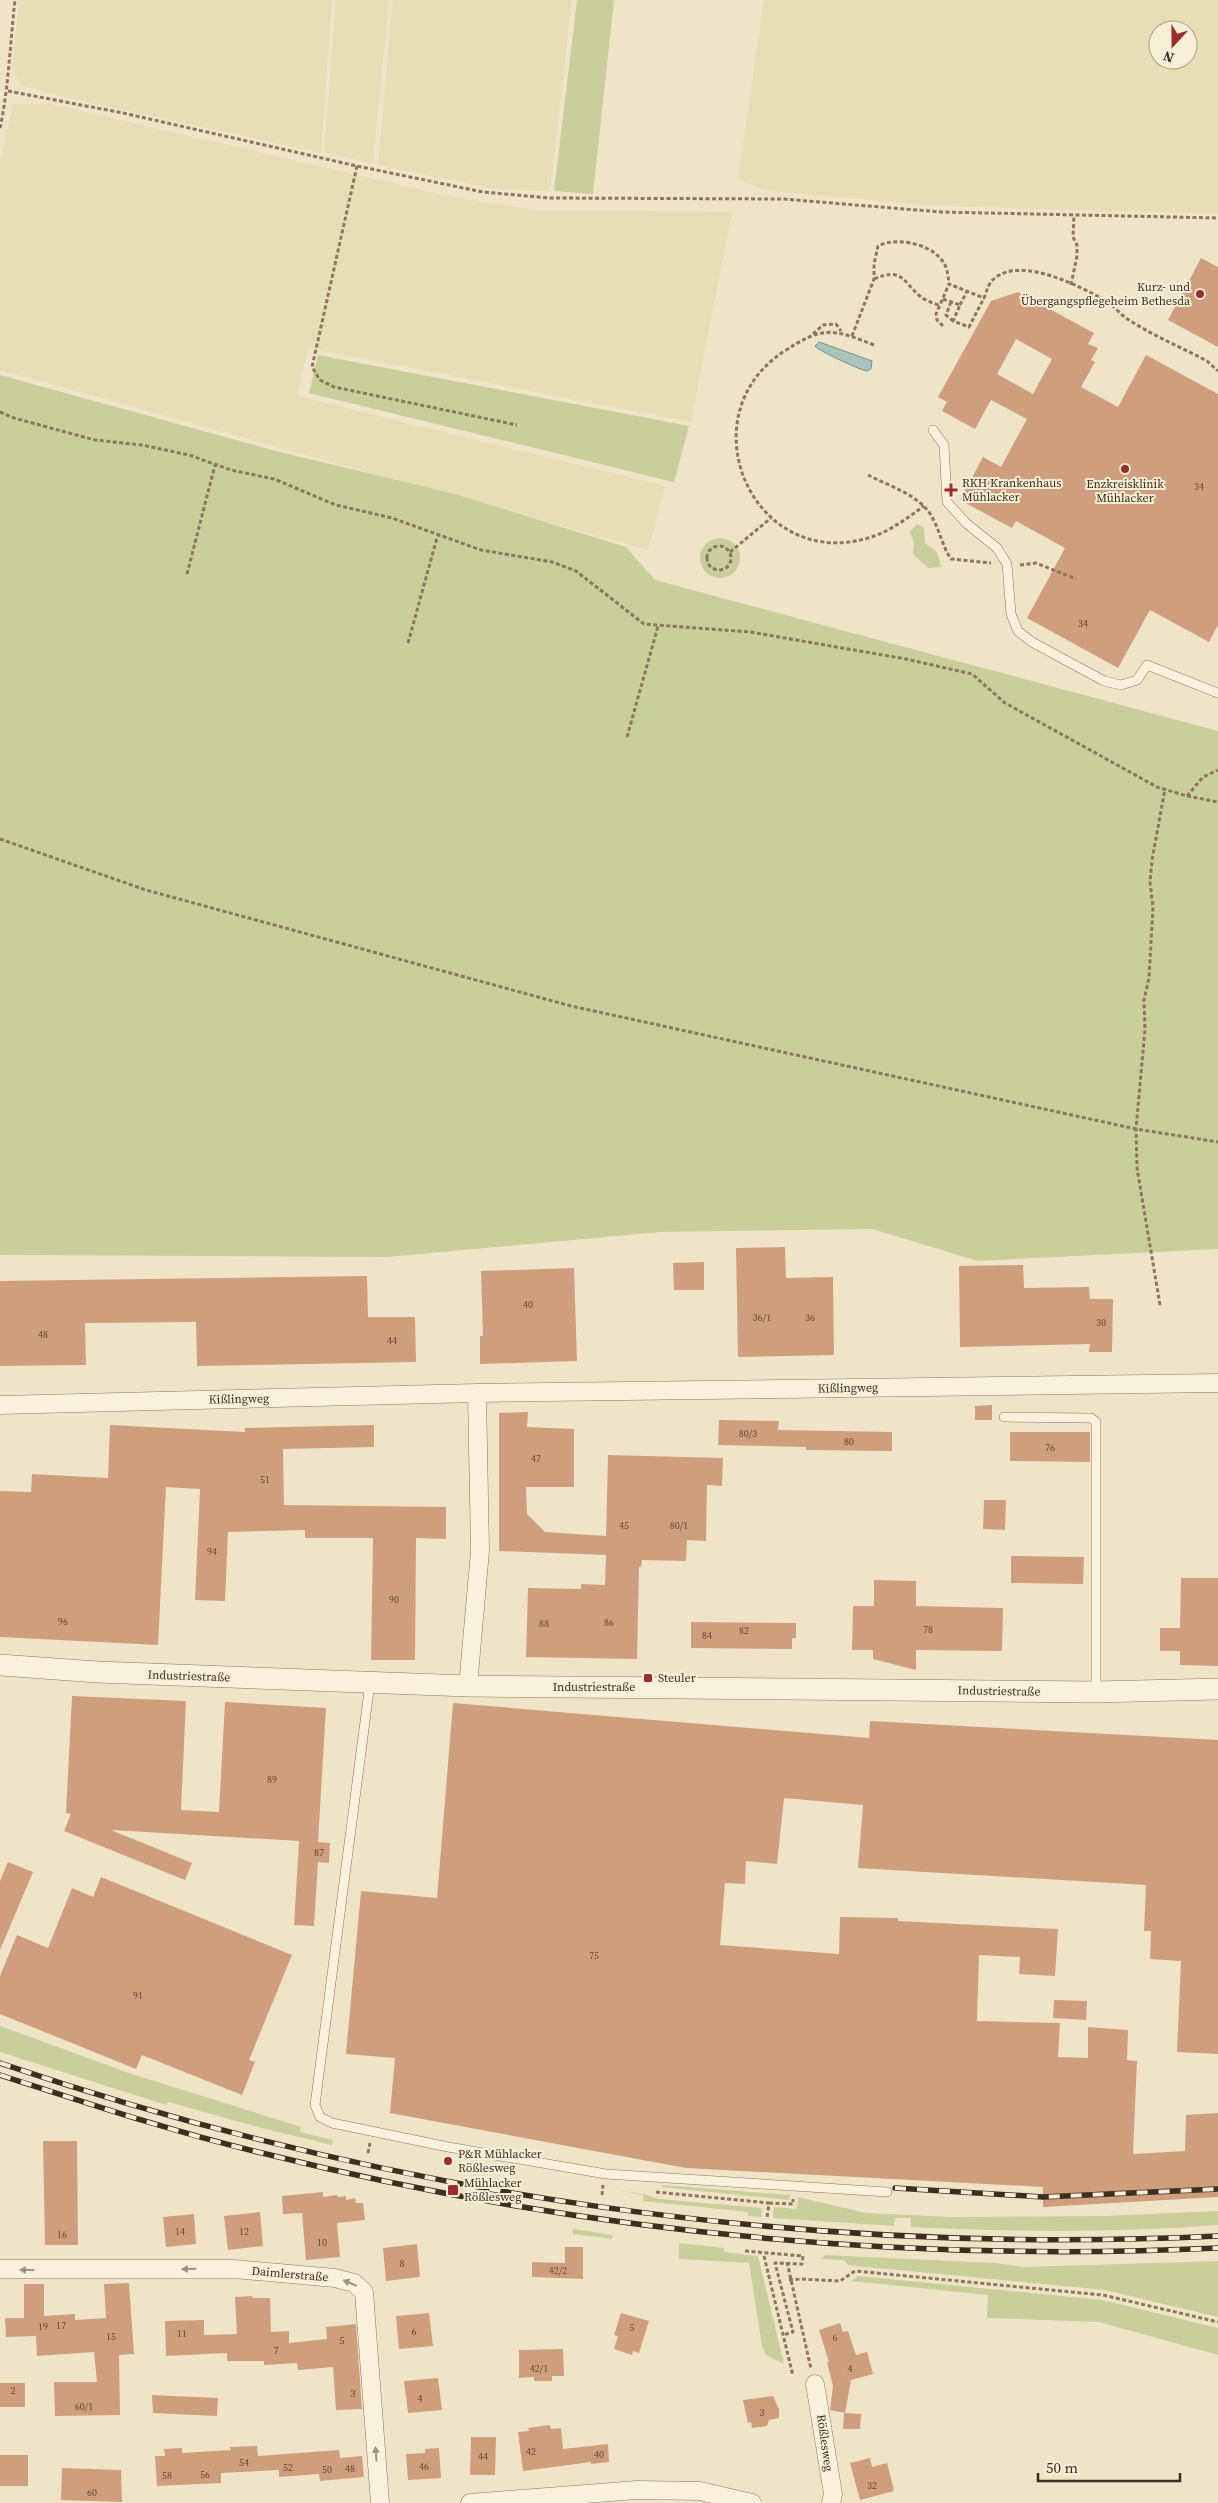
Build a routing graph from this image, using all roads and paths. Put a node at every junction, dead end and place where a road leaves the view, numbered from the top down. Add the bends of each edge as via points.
1 (15, 0) edge
2 (8, 91) junction
3 (0, 128) edge
4 (357, 166) junction
5 (1074, 216) junction
6 (1218, 218) edge
7 (874, 279) junction
8 (949, 284) junction
9 (1071, 285) junction
10 (967, 291) junction
11 (943, 298) junction
12 (984, 298) junction
13 (951, 302) junction
14 (960, 305) junction
15 (940, 306) junction
16 (953, 321) junction
17 (943, 326) dead end
18 (841, 332) junction
19 (813, 334) junction
20 (852, 336) junction
21 (874, 344) dead end
22 (1218, 371) edge
23 (0, 412) edge
24 (517, 425) dead end
25 (933, 430) dead end
26 (215, 465) junction
27 (868, 475) dead end
28 (924, 506) junction
29 (771, 518) junction
30 (438, 534) junction
31 (730, 552) junction
32 (1007, 564) junction
33 (187, 574) dead end
34 (1076, 580) dead end
35 (658, 626) junction
36 (408, 643) dead end
37 (1218, 693) edge
38 (627, 738) dead end
39 (1218, 770) edge
40 (1165, 789) junction
41 (1187, 796) junction
42 (1218, 802) edge
43 (0, 839) edge
44 (1136, 1129) junction
45 (1218, 1142) edge
46 (1160, 1305) dead end
47 (1218, 1383) edge
48 (477, 1393) junction
49 (0, 1405) edge
50 (1004, 1417) dead end
51 (0, 1665) edge
52 (370, 1683) junction
53 (468, 1686) junction
54 (1218, 1690) edge
55 (1096, 1692) junction
56 (887, 2192) dead end
57 (660, 2193) dead end
58 (769, 2204) junction
59 (789, 2204) dead end
60 (767, 2218) dead end
61 (745, 2251) dead end
62 (764, 2256) dead end
63 (786, 2262) junction
64 (0, 2270) edge
65 (789, 2280) junction
66 (1218, 2322) edge
67 (783, 2335) junction
68 (793, 2376) dead end
69 (814, 2384) joint
70 (700, 2497) edge
71 (380, 2503) edge
72 (470, 2503) edge
73 (752, 2503) edge
74 (831, 2503) edge

1 - 2 path
2 - 3 path
2 - 4 path via 123,113
4 - 5 path via 468,190 534,196 783,198 941,212
4 - 24 path via 312,367 320,380 334,387
5 - 6 path
5 - 9 path via 1073,237 1077,256
7 - 8 path via 878,246 884,242 900,242 923,246 940,258 948,270
7 - 15 path via 895,274 922,298
7 - 20 path
8 - 10 path
8 - 11 path
9 - 12 path via 1037,270 1008,272 993,279
9 - 22 path via 1110,304 1125,318 1207,361
10 - 12 path
10 - 14 path
11 - 13 path
11 - 15 path
12 - 16 path via 969,328
13 - 14 path
13 - 16 path via 946,314
14 - 16 path
15 - 17 path via 937,320
18 - 19 path
18 - 19 path via 836,324 823,325
18 - 20 path
19 - 29 path via 762,370 740,407 735,437 738,464 753,498
20 - 21 path
23 - 26 path via 95,440 142,445 189,455
25 - 32 lane via 944,445 947,502 997,548
26 - 30 path via 274,479 336,505 392,518
26 - 33 path
27 - 28 path
28 - 29 path via 887,531 844,543 800,535
28 - 32 path via 952,559
29 - 31 path
30 - 35 path via 481,550 552,562 576,571 644,624
30 - 36 path
31 - 31 path via 732,559 728,568 721,571 707,562 712,548 722,546
32 - 34 path via 1036,563
32 - 37 lane via 1011,614 1018,631 1032,642 1104,681 1120,685 1137,680 1147,665
35 - 38 path
35 - 40 path via 750,632 972,674 1006,704
39 - 41 path via 1203,777
40 - 41 path
40 - 44 path via 1152,860 1149,978 1144,1000 1145,1029
41 - 42 path
43 - 44 path via 146,890 571,1006
44 - 45 path
44 - 46 path via 1138,1168
47 - 48 street, Kißlingweg
48 - 49 street, Kißlingweg
48 - 53 street via 480,1551
50 - 55 lane via 1091,1418 1096,1422
51 - 52 street, Industriestraße
52 - 53 street, Industriestraße
52 - 56 lane via 315,2105 320,2117 332,2123 448,2147 606,2174
53 - 55 street, Industriestraße
54 - 55 street, Industriestraße
57 - 58 path
58 - 59 path
58 - 60 path
61 - 63 path via 803,2256 802,2264
62 - 67 path
63 - 65 path
63 - 67 path via 775,2263 793,2332
71 -> 64 street, Daimlerstraße via 364,2292 354,2283 336,2278 234,2269
65 - 66 path via 840,2281 855,2271 1064,2290 1103,2295
65 - 69 path
67 - 68 path
69 - 74 street, Rößlesweg via 833,2494
70 - 72 street via 637,2490
70 - 73 street

